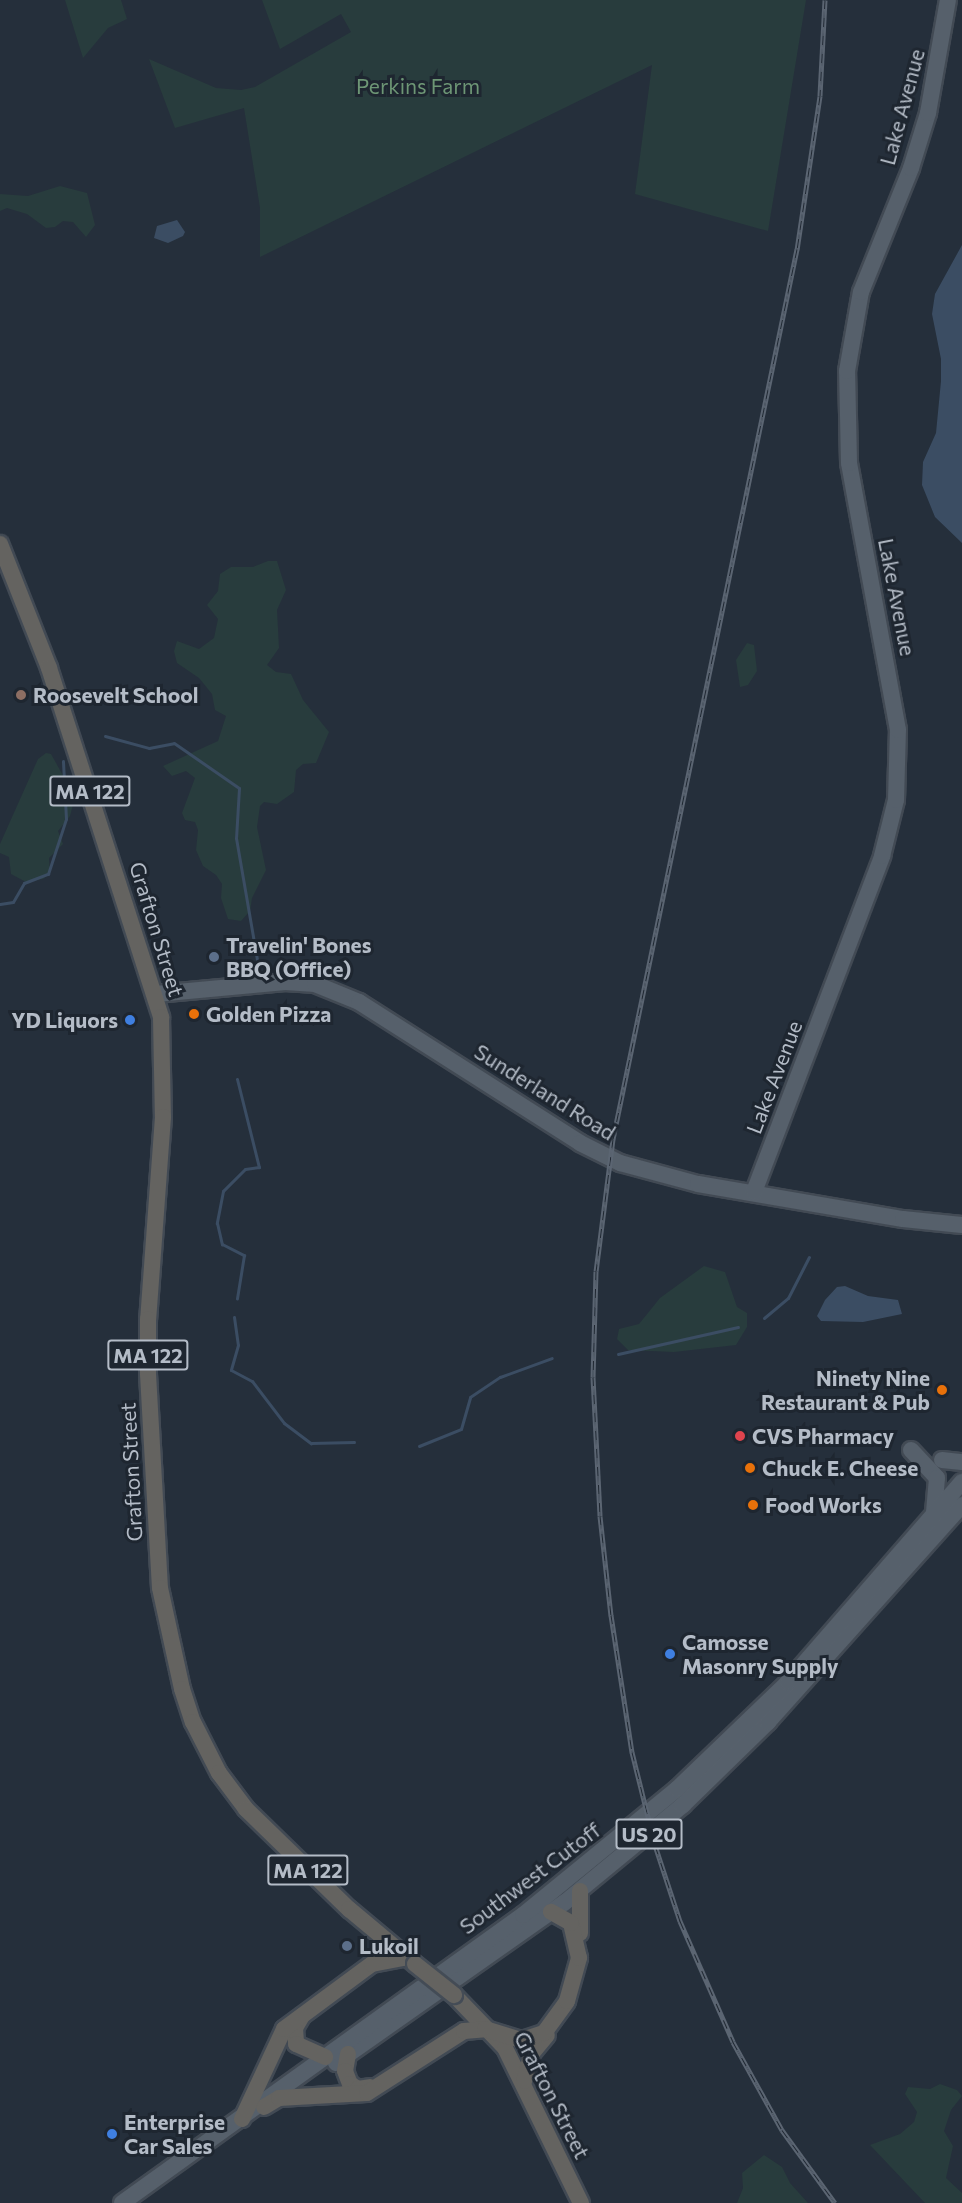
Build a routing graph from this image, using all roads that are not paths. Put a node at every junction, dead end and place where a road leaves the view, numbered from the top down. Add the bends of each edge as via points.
1 (948, 0) edge
2 (0, 544) edge
3 (156, 994) junction
4 (754, 1192) junction
5 (962, 1225) edge
6 (911, 1450) dead end
7 (942, 1460) dead end
8 (962, 1461) edge
9 (962, 1482) edge
10 (962, 1506) edge
11 (934, 1514) junction
12 (580, 1891) junction
13 (551, 1912) junction
14 (377, 1933) junction
15 (411, 1960) junction
16 (372, 1964) junction
17 (460, 2000) junction
18 (302, 2015) junction
19 (495, 2034) junction
20 (348, 2054) junction
21 (325, 2057) junction
22 (524, 2081) junction
23 (279, 2098) junction
24 (264, 2107) joint
25 (242, 2119) junction
26 (122, 2203) edge
27 (580, 2203) edge

1 - 4 main road, Lake Avenue via 928,113 908,176 861,292 846,371 850,470 898,730 896,800 882,856
2 - 3 highway, Grafton Street / MA 122 via 50,669
3 - 4 main road, Sunderland Road via 285,981 324,987 379,1014 609,1158 674,1179
3 - 14 highway, Grafton Street / MA 122 via 164,1093 148,1319 148,1374 160,1588 176,1665 193,1722 227,1787 264,1829
4 - 5 main road, Sunderland Road via 903,1219
6 - 11 main road via 937,1478
7 - 8 main road
9 - 11 main road, Southwest Cutoff / US 20
10 - 12 main road, Southwest Cutoff / US 20 via 740,1752
11 - 21 main road, Southwest Cutoff / US 20 via 788,1682 677,1789 550,1894
12 - 13 main road, Southwest Cutoff / US 20
12 - 22 highway via 583,1964 579,1986 558,2024 535,2046
13 - 19 highway via 571,1923 577,1936 578,1966 567,2001 550,2028 538,2036 522,2040
13 - 20 main road, Southwest Cutoff / US 20
14 - 15 highway, Grafton Street / MA 122
14 - 16 highway
15 - 16 highway
15 - 17 highway, Grafton Street / MA 122, bridge
16 - 18 highway
17 - 19 highway, Grafton Street / MA 122
17 - 20 highway via 456,2030 374,2086 358,2090 350,2084 345,2072
18 - 21 highway via 295,2028 296,2044
18 - 25 highway via 279,2038 260,2087
19 - 22 highway, Grafton Street / MA 122
19 - 23 highway via 477,2029 454,2035 367,2093
20 - 23 main road, Southwest Cutoff / US 20
21 - 25 main road, Southwest Cutoff / US 20
22 - 27 highway, Grafton Street / MA 122
23 - 24 highway, Southwest Cutoff / US 20
24 - 25 main road, Southwest Cutoff / US 20
25 - 26 main road, Southwest Cutoff / US 20

